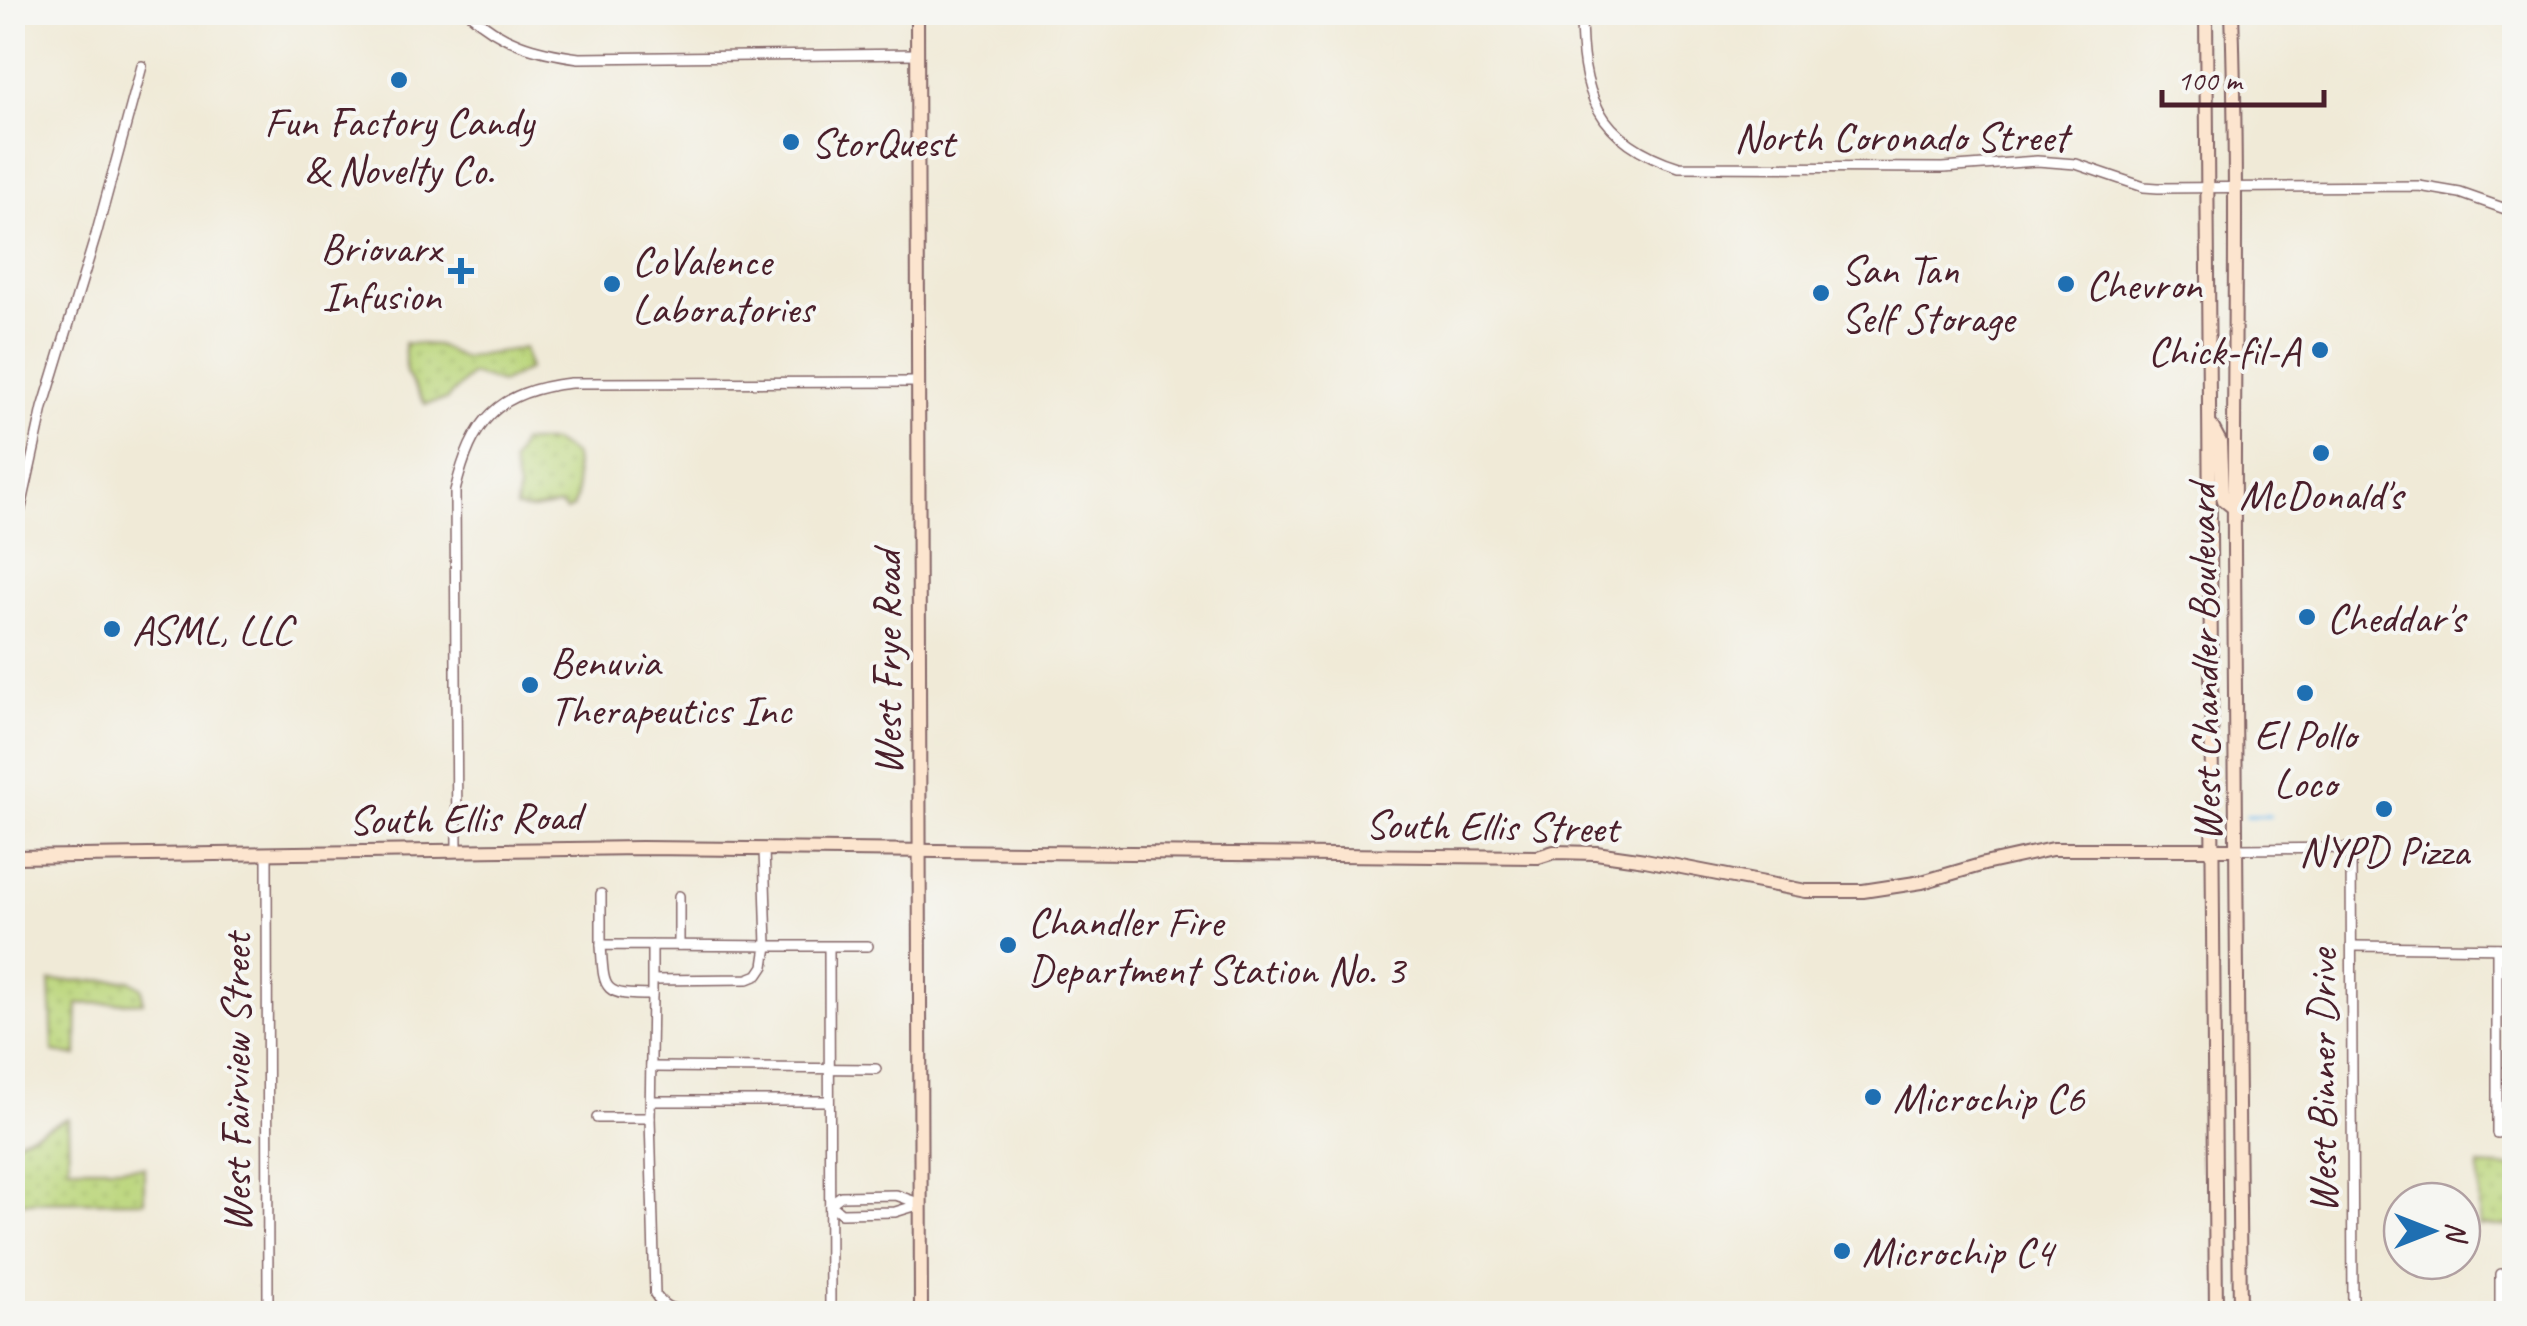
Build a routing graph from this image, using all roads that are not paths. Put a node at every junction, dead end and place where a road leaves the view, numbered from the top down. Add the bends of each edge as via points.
1 (468, 12) edge
2 (917, 12) edge
3 (1581, 12) edge
4 (2206, 12) edge
5 (2232, 12) edge
6 (917, 54) junction
7 (142, 66) dead end
8 (2236, 187) junction
9 (2207, 188) junction
10 (2514, 212) edge
11 (918, 382) junction
12 (2210, 422) junction
13 (2234, 508) junction
14 (12, 549) edge
15 (2213, 848) junction
16 (2237, 848) junction
17 (457, 849) junction
18 (764, 849) junction
19 (919, 851) junction
20 (267, 852) junction
21 (12, 857) edge
22 (601, 894) dead end
23 (679, 896) dead end
24 (601, 945) junction
25 (652, 945) junction
26 (679, 945) junction
27 (767, 946) junction
28 (868, 946) dead end
29 (2353, 946) junction
30 (829, 947) junction
31 (2496, 948) junction
32 (2514, 948) edge
33 (652, 980) junction
34 (652, 995) junction
35 (651, 1067) junction
36 (829, 1067) junction
37 (876, 1069) dead end
38 (651, 1102) junction
39 (830, 1102) junction
40 (596, 1118) dead end
41 (650, 1118) junction
42 (2496, 1133) dead end
43 (830, 1204) junction
44 (920, 1204) junction
45 (2500, 1274) dead end
46 (683, 1312) edge
47 (763, 1312) edge
48 (830, 1312) edge
49 (268, 1314) edge
50 (921, 1314) edge
51 (2216, 1314) edge
52 (2240, 1314) edge
53 (2354, 1314) edge
54 (2500, 1314) edge

1 - 6 street via 538,52 579,58
2 - 6 street, West Frye Road
3 - 9 street, North Coronado Street via 1583,68 1600,112 1636,148 1686,168 1943,168 2037,161 2076,164 2144,187
4 - 9 street, West Chandler Boulevard
5 - 8 street, West Chandler Boulevard
6 - 11 street, West Frye Road
7 - 14 street via 44,408
8 - 9 street, North Coronado Street
8 - 10 street, North Coronado Street via 2419,186
8 - 13 street, West Chandler Boulevard
9 - 12 street, West Chandler Boulevard
11 - 17 street via 571,383 542,386 493,411 465,453 455,491
11 - 19 street, West Frye Road
12 - 13 street via 2220,442 2222,494
12 - 15 street, West Chandler Boulevard
13 - 16 street, West Chandler Boulevard
15 - 16 street, South Ellis Street
15 - 19 street, South Ellis Street via 2052,850 1863,891 1806,891 1596,853
15 - 51 street, West Chandler Boulevard
16 - 29 street, West Binner Drive via 2351,848
16 - 52 street, West Chandler Boulevard
17 - 18 street, South Ellis Road
17 - 20 street, South Ellis Road
18 - 19 street, South Ellis Road
18 - 27 street
19 - 44 street, West Frye Road
20 - 21 street, South Ellis Road
20 - 49 street, West Fairview Street
22 - 24 street
23 - 26 street
24 - 25 street
24 - 34 street via 603,981 611,990
25 - 26 street
25 - 33 street
26 - 27 street
27 - 30 street
27 - 33 street via 764,966 748,980
28 - 30 street
29 - 31 street
29 - 53 street, West Binner Drive
30 - 36 street
31 - 32 street
31 - 42 street
33 - 34 street
34 - 35 street
35 - 36 street
35 - 38 street
36 - 37 street
36 - 39 street
38 - 39 street
38 - 41 street
39 - 43 street
40 - 41 street
41 - 46 street via 655,1294
43 - 44 street via 841,1212 895,1212
43 - 44 street via 841,1196 896,1195
43 - 48 street
44 - 50 street, West Frye Road
45 - 54 street
46 - 47 street
47 - 48 street

